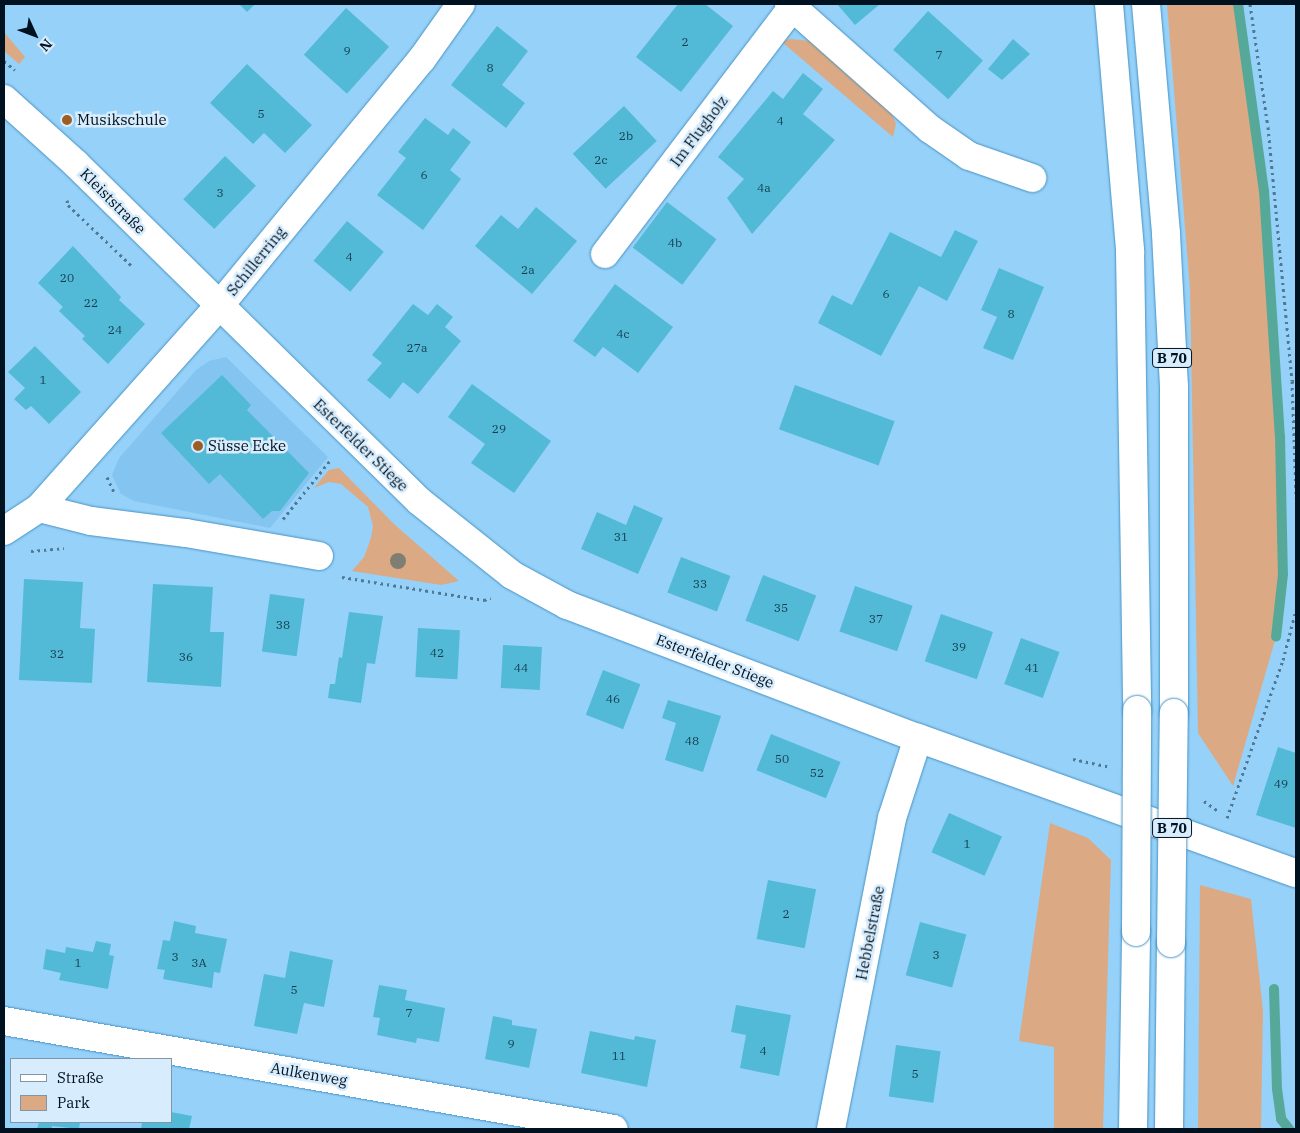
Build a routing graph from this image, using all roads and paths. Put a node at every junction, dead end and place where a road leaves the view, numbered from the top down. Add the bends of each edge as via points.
1 (461, 4) edge
2 (1109, 4) edge
3 (1146, 4) edge
4 (1250, 4) edge
5 (791, 6) edge
6 (4, 60) edge
7 (17, 72) dead end
8 (4, 99) edge
9 (1032, 178) dead end
10 (66, 196) dead end
11 (605, 254) dead end
12 (140, 273) dead end
13 (219, 306) junction
14 (1294, 381) edge
15 (339, 450) dead end
16 (109, 468) dead end
17 (1296, 498) edge
18 (119, 499) dead end
19 (39, 508) junction
20 (4, 531) edge
21 (260, 546) junction
22 (319, 556) joint
23 (498, 596) dead end
24 (1296, 610) edge
25 (918, 738) junction
26 (1063, 757) dead end
27 (1112, 767) dead end
28 (1197, 796) dead end
29 (1227, 818) junction
30 (1234, 822) dead end
31 (1217, 846) junction
32 (1296, 873) edge
33 (4, 1021) edge
34 (614, 1129) edge
35 (831, 1129) edge
36 (1133, 1129) edge
37 (1170, 1129) edge

1 - 13 main road, Schillerring via 422,59
2 - 36 main road, B 70, bridge via 1130,251 1137,710
3 - 37 main road, B 70, bridge via 1166,234 1174,387
4 - 14 path via 1268,126
5 - 9 main road, Im Flugholz via 930,129 969,156
5 - 11 main road, Im Flugholz
6 - 7 path
8 - 13 main road, Kleiststraße via 75,163
10 - 12 path via 68,205
13 - 19 main road, Schillerring
13 - 25 main road, Esterfelder Stiege via 419,501 512,575 567,605
14 - 17 path
15 - 21 path
16 - 18 path via 106,475
19 - 20 main road
19 - 21 main road via 90,521
21 - 22 main road
22 - 23 path via 341,576 484,600
24 - 29 path via 1283,660
25 - 31 main road, Esterfelder Stiege
25 - 35 main road, Hebbelstraße via 892,818
26 - 27 path
28 - 29 path
29 - 30 path
29 - 31 path
31 - 32 main road, Esterfelder Stiege
33 - 34 main road, Aulkenweg

